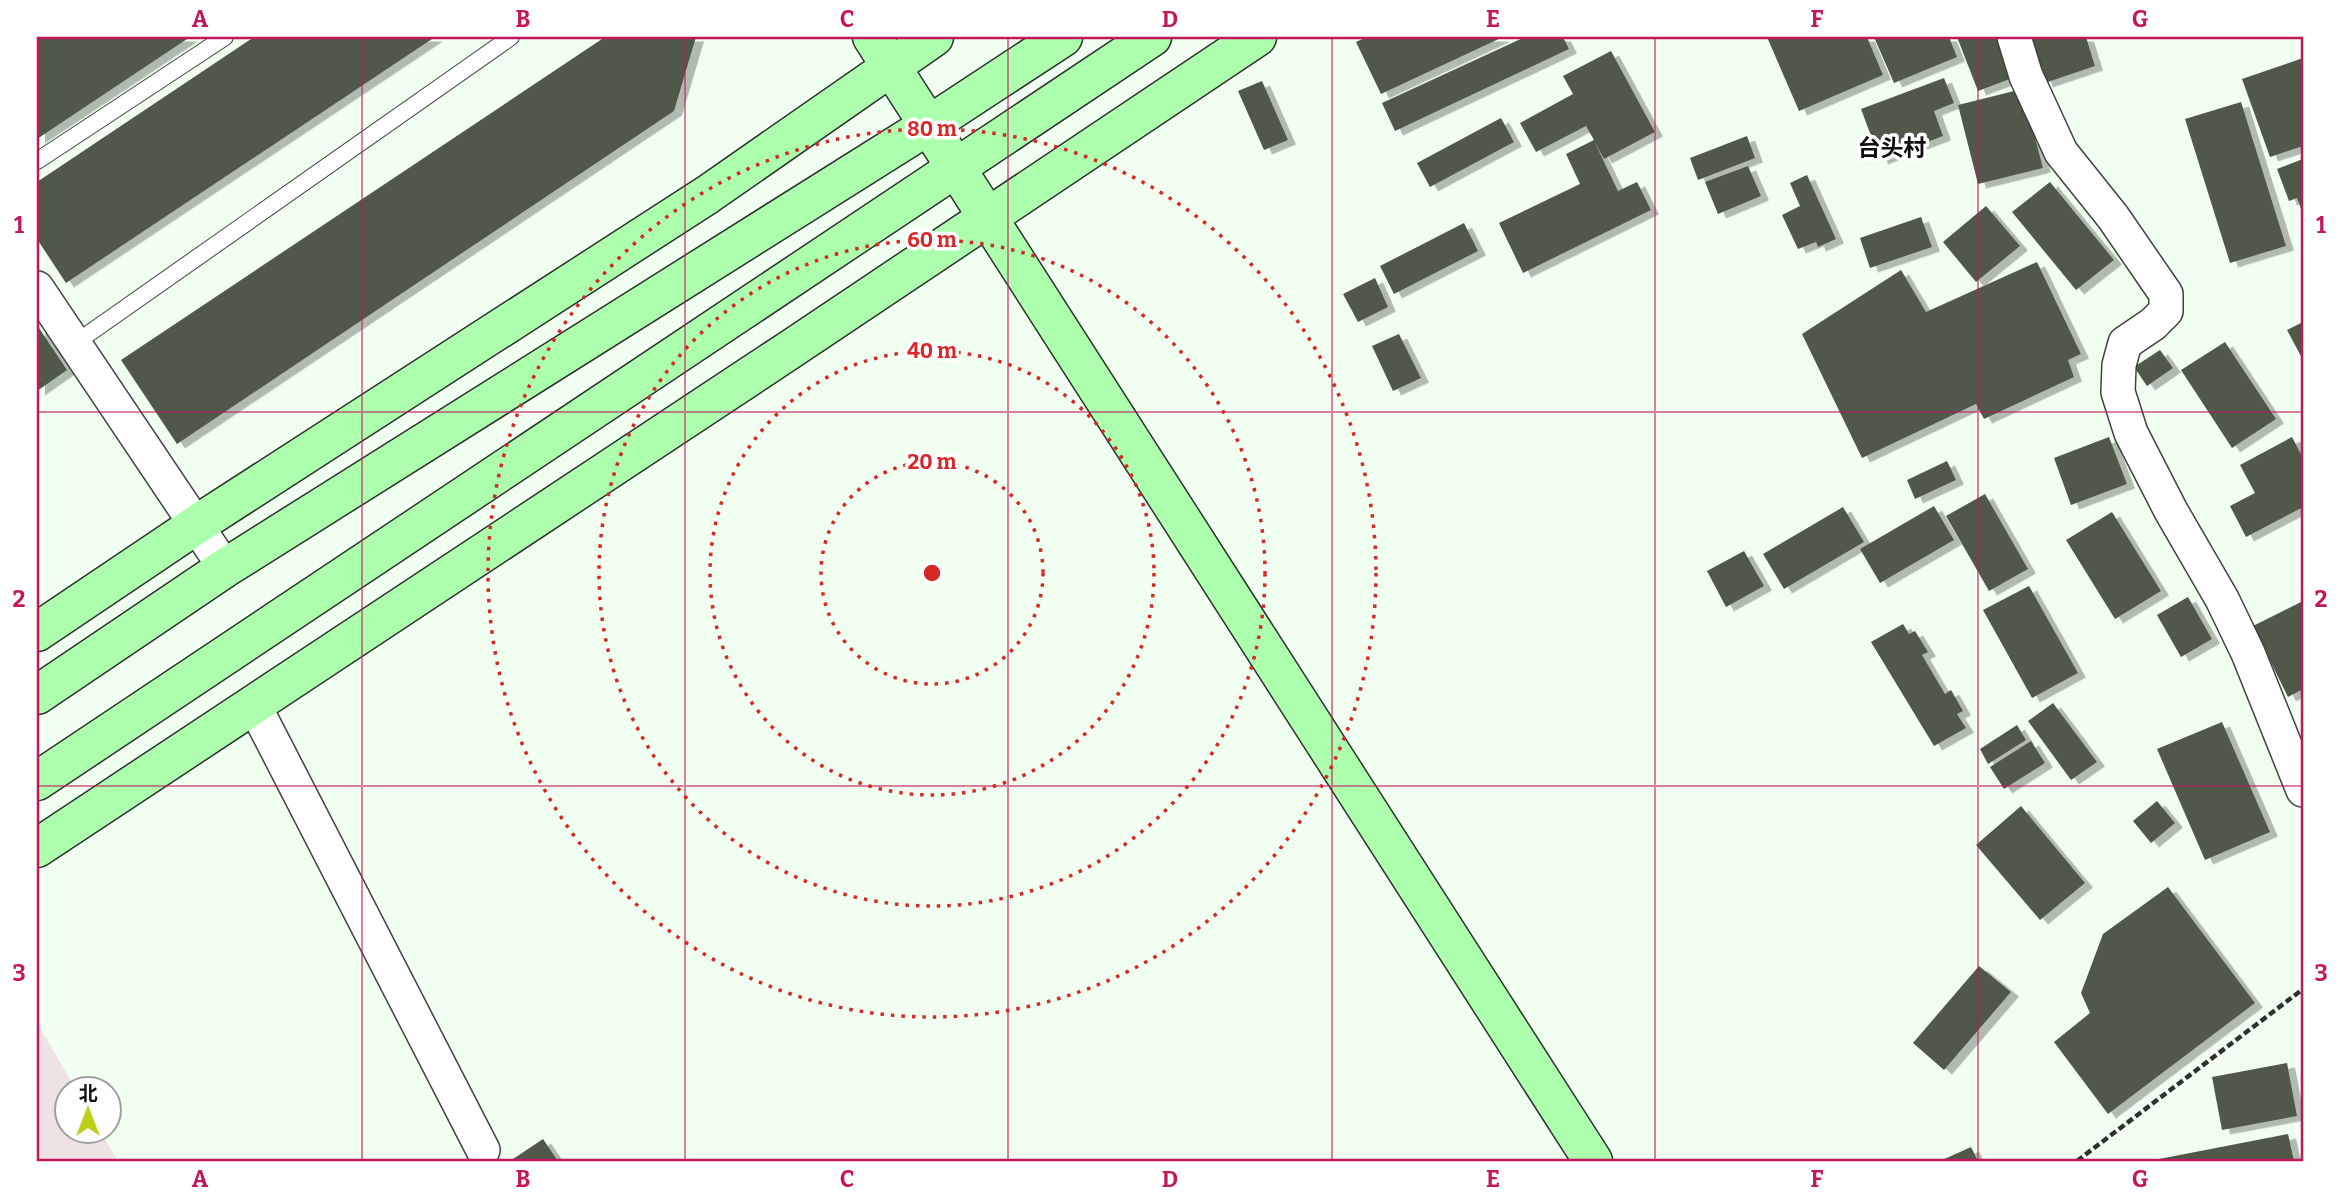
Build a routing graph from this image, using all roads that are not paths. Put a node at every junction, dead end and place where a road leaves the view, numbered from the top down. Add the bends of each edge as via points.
1 (225, 37) edge
2 (511, 37) edge
3 (934, 37) edge
4 (1063, 37) edge
5 (1152, 37) edge
6 (1257, 37) edge
7 (2014, 37) edge
8 (882, 52) edge
9 (929, 125) junction
10 (37, 161) edge
11 (956, 167) junction
12 (988, 217) junction
13 (37, 288) edge
14 (74, 344) junction
15 (196, 525) junction
16 (225, 568) junction
17 (37, 632) edge
18 (37, 695) edge
19 (254, 705) junction
20 (37, 781) edge
21 (2303, 790) edge
22 (37, 848) edge
23 (483, 1150) dead end
24 (1593, 1161) edge

1 - 10 lane
2 - 14 lane
3 - 8 street
4 - 9 street
5 - 11 street
6 - 12 street
7 - 21 street via 2026,76 2062,152 2166,294 2166,311 2125,343 2118,392 2130,433 2248,653
8 - 9 street
8 - 15 street via 707,194
9 - 11 street
9 - 16 street
11 - 12 street
11 - 20 street
12 - 19 street
12 - 24 street
13 - 14 street
14 - 15 street
15 - 16 street
15 - 17 street
16 - 18 street
19 - 22 street
19 - 23 street

